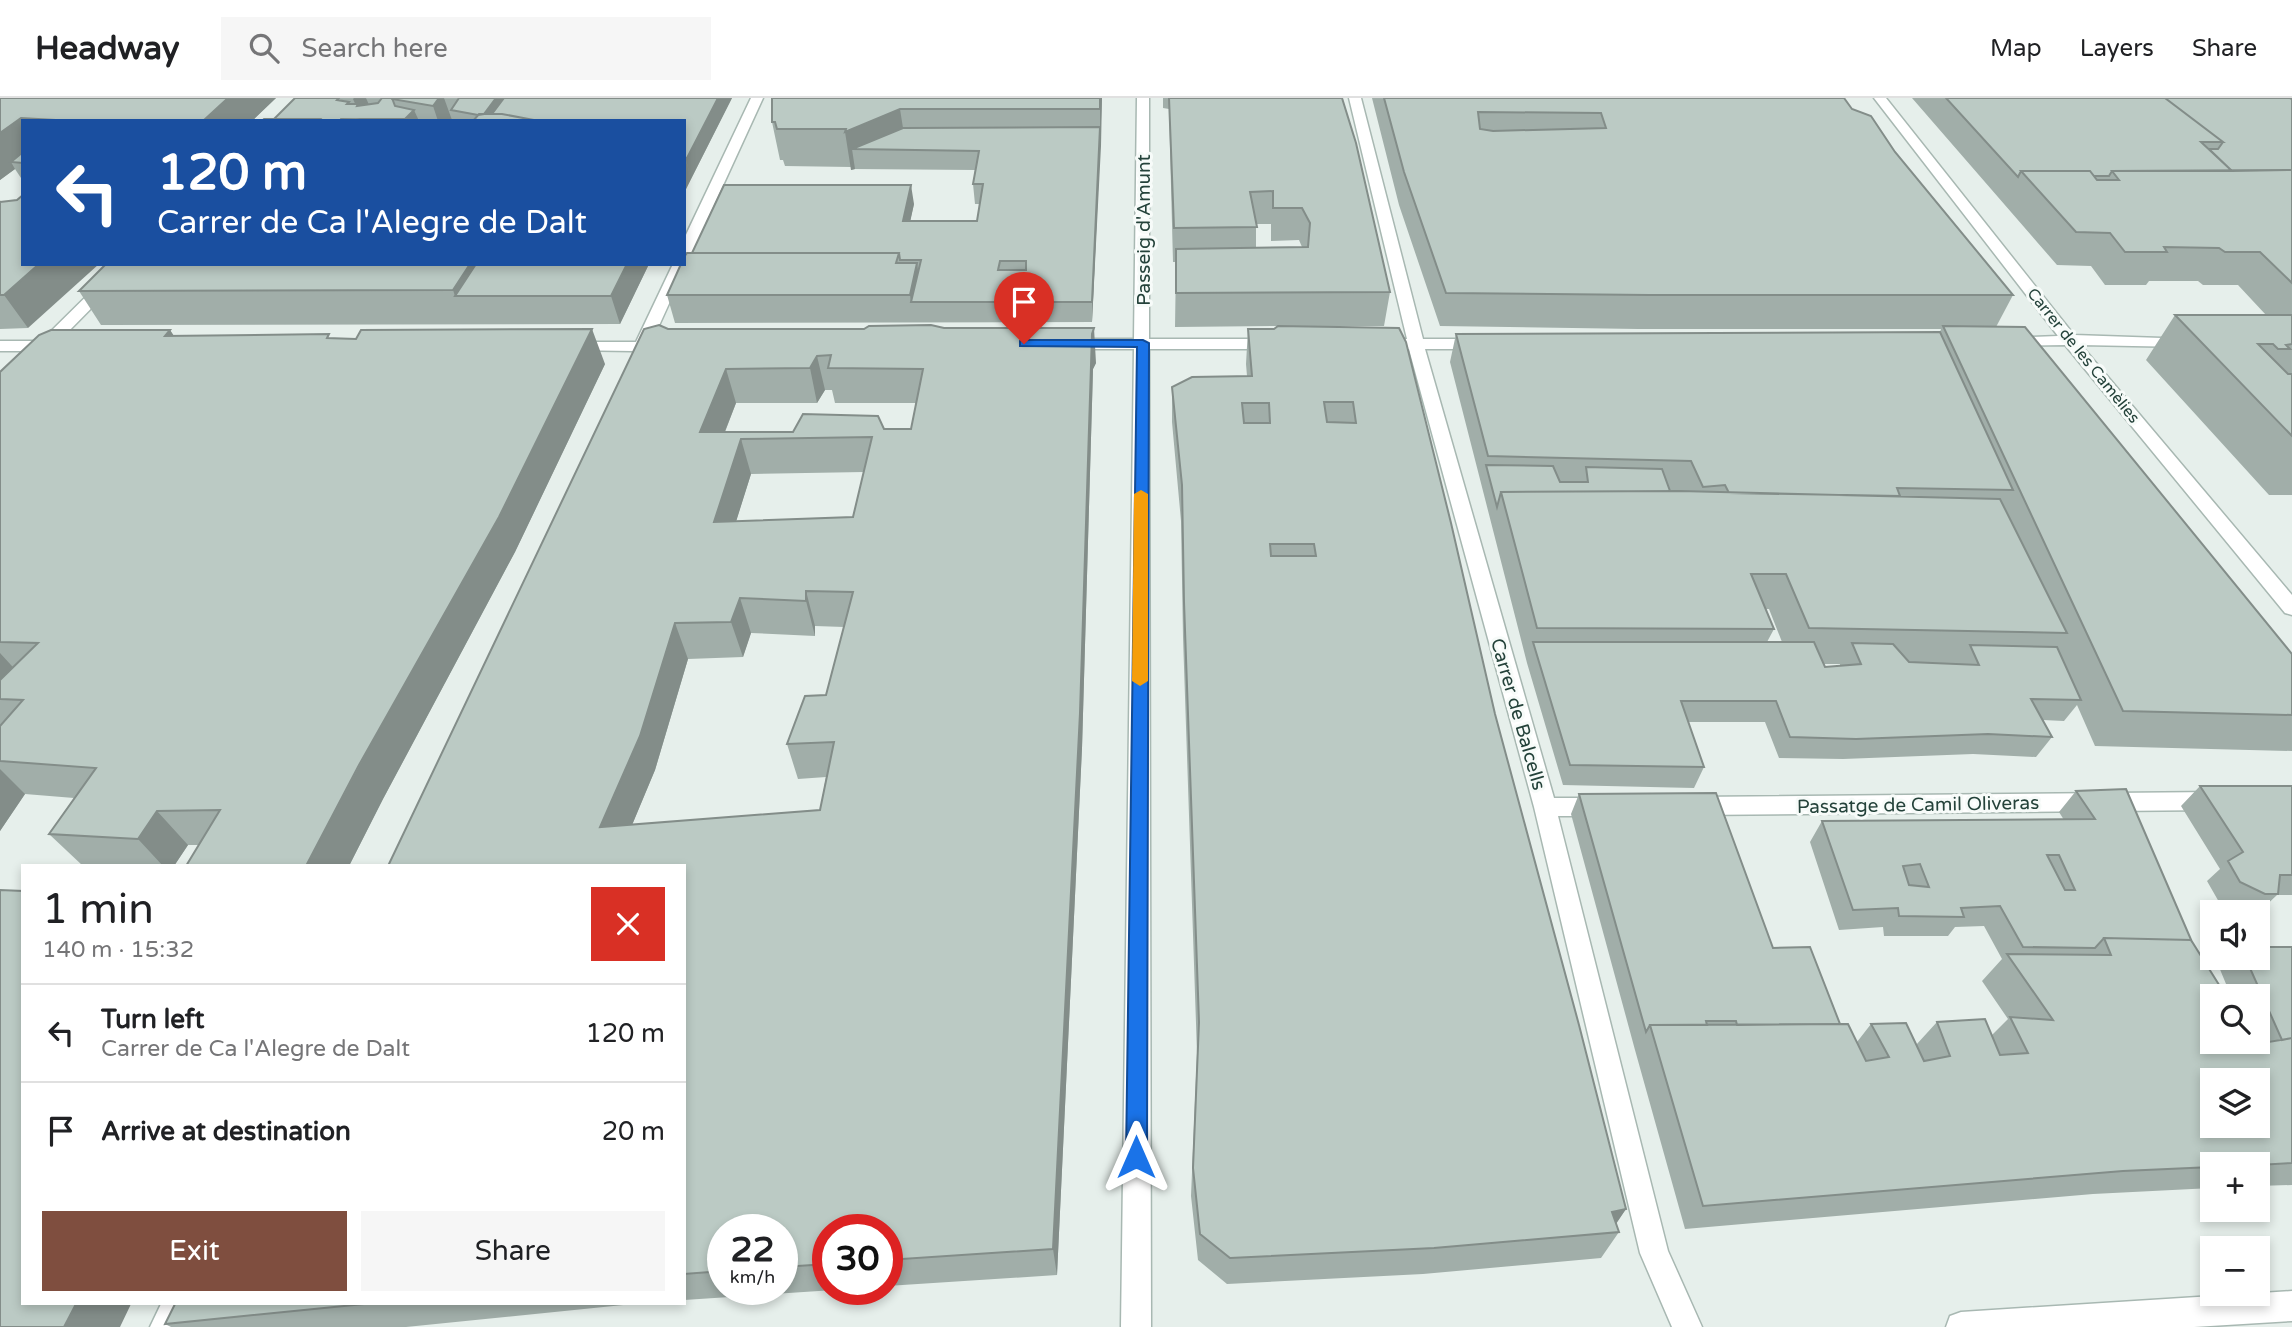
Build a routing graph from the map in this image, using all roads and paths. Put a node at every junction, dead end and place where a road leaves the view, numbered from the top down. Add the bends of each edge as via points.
1 (757, 98) edge
2 (1143, 98) edge
3 (1355, 98) edge
4 (1880, 98) edge
5 (686, 251) edge
6 (126, 266) edge
7 (679, 266) edge
8 (2069, 340) junction
9 (2197, 342) edge
10 (1143, 343) junction
11 (1987, 343) edge
12 (1051, 344) edge
13 (1296, 344) edge
14 (1365, 344) edge
15 (1416, 344) junction
16 (1494, 344) edge
17 (0, 346) edge
18 (45, 346) junction
19 (69, 346) edge
20 (642, 346) junction
21 (685, 346) edge
22 (557, 347) edge
23 (631, 370) edge
24 (0, 390) edge
25 (2292, 608) edge
26 (2237, 801) edge
27 (1674, 806) edge
28 (1545, 807) junction
29 (1619, 807) edge
30 (176, 1305) edge
31 (2292, 1306) edge
32 (165, 1327) edge
33 (1136, 1327) edge
34 (1687, 1327) edge
35 (1961, 1327) edge

1 - 5 street
2 - 10 street, Passeig d'Amunt
3 - 15 street, Carrer de Balcells
4 - 8 street, Carrer de les Camèlies
6 - 18 street
7 - 20 street
8 - 9 street
8 - 11 street
8 - 25 street, Carrer de les Camèlies
10 - 12 street
10 - 13 street
10 - 33 street, Passeig d'Amunt
14 - 15 street
15 - 16 street
15 - 28 street, Carrer de Balcells
17 - 18 street
18 - 19 street
18 - 24 street
20 - 21 street
20 - 22 street
20 - 23 street
26 - 27 street, Passatge de Camil Oliveras
28 - 29 street
28 - 34 street, Carrer de Balcells via 1654,1254
30 - 32 street
31 - 35 street

